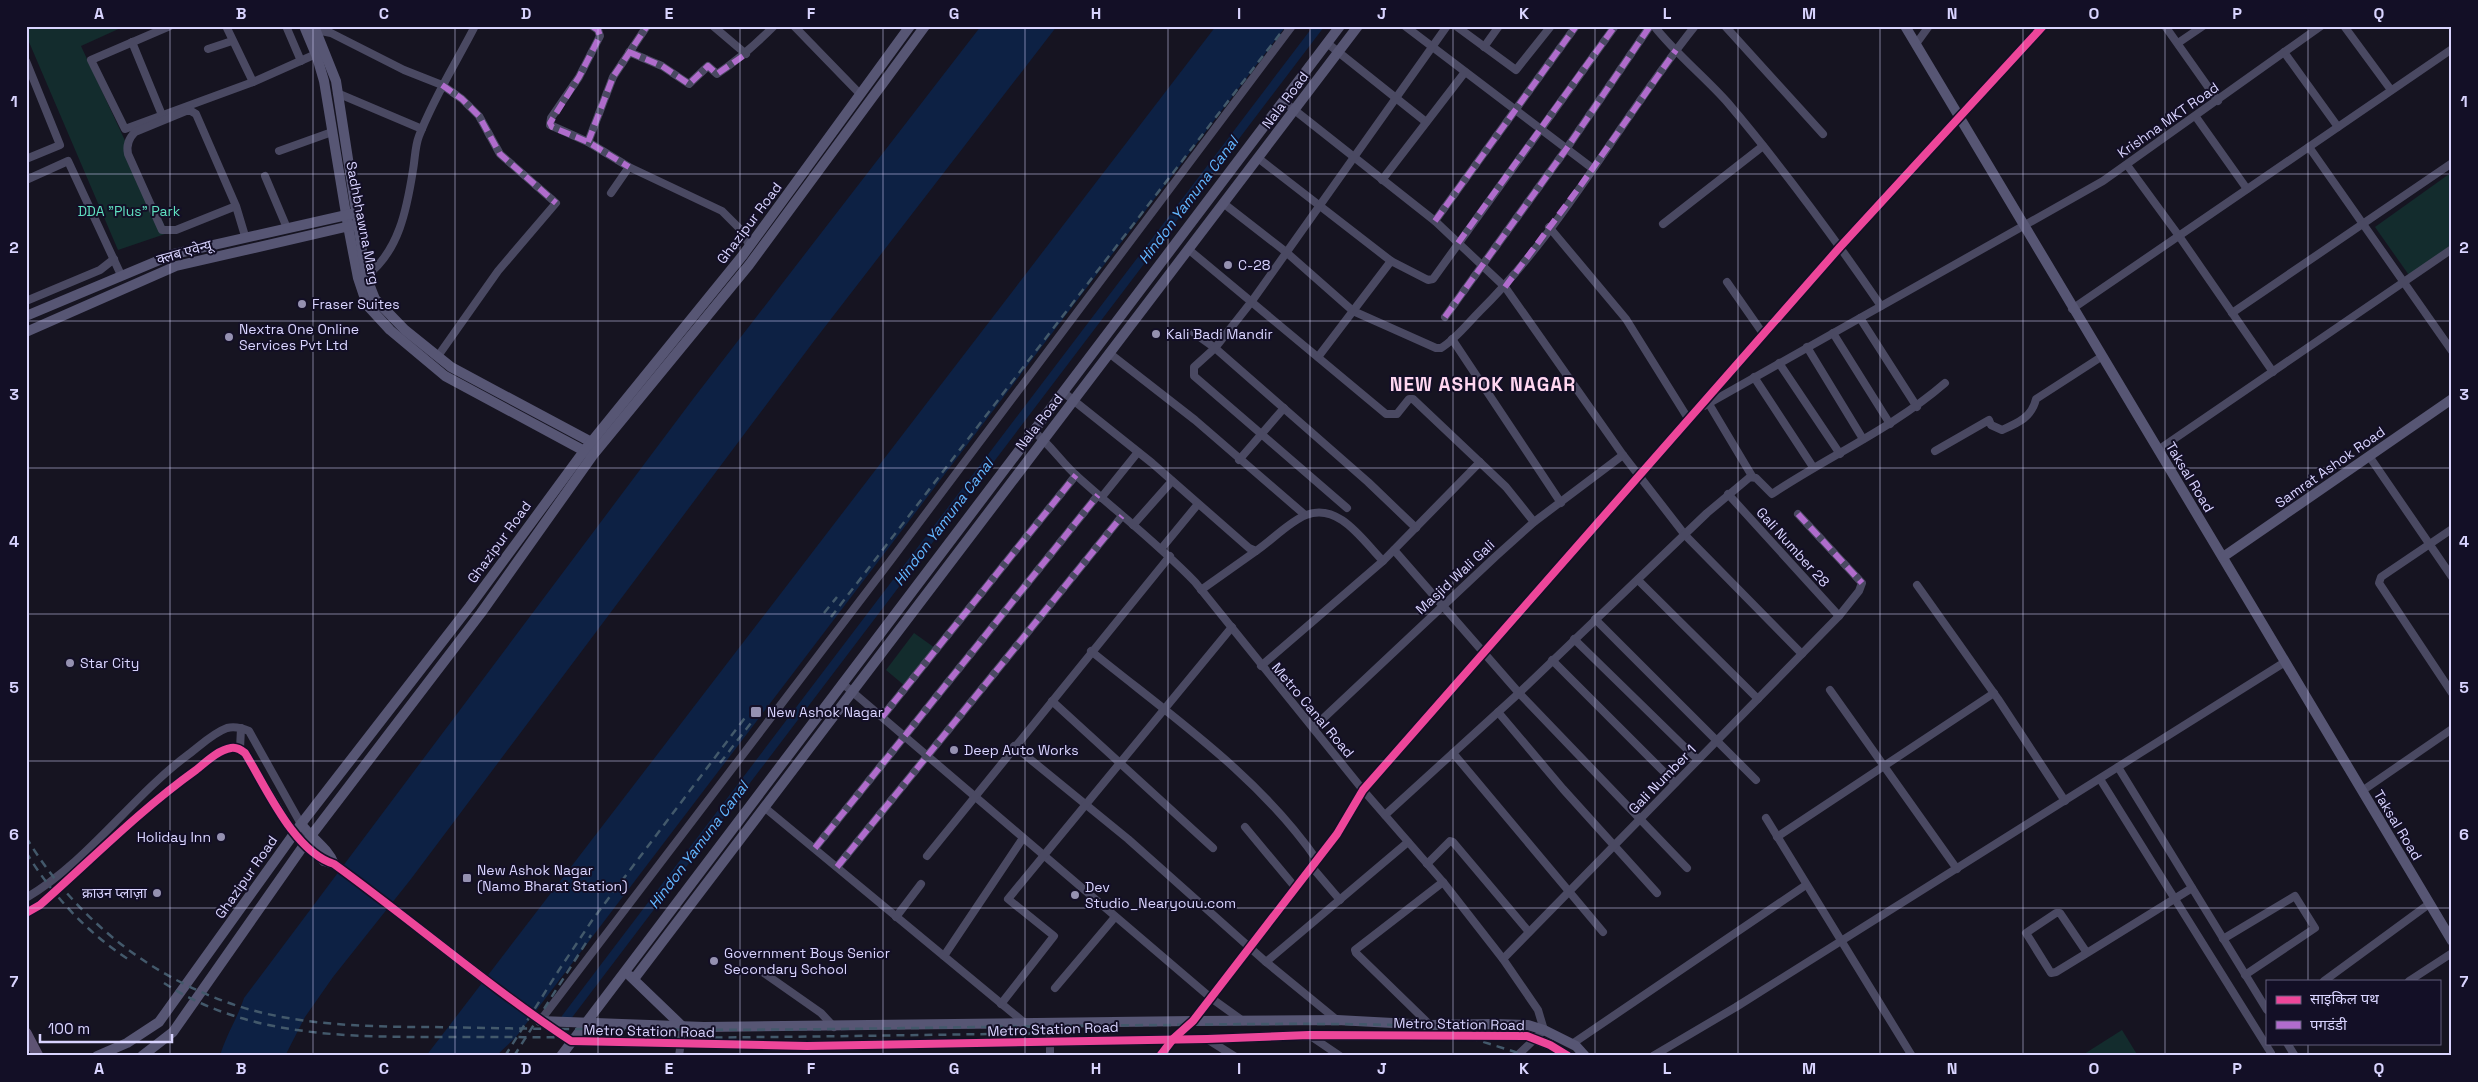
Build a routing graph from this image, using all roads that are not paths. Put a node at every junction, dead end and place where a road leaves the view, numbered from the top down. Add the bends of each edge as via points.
1 (170, 26) edge
2 (226, 26) edge
3 (286, 26) edge
4 (304, 26) edge
5 (475, 26) edge
6 (592, 26) edge
7 (646, 26) edge
8 (713, 26) edge
9 (774, 26) edge
10 (794, 26) edge
11 (910, 26) edge
12 (925, 26) edge
13 (1292, 26) edge
14 (1340, 26) edge
15 (1358, 26) edge
16 (1405, 26) edge
17 (1447, 26) edge
18 (1456, 26) edge
19 (1499, 26) edge
20 (1552, 26) edge
21 (1576, 26) edge
22 (1615, 26) edge
23 (1650, 26) edge
24 (1654, 26) edge
25 (1695, 26) edge
26 (1725, 26) edge
27 (1905, 26) edge
28 (1929, 26) edge
29 (2043, 26) edge
30 (2165, 26) edge
31 (2203, 26) edge
32 (2321, 26) edge
33 (2344, 26) edge
34 (315, 28) edge
35 (232, 41) junction
36 (132, 42) junction
37 (1326, 43) junction
38 (2178, 43) junction
39 (1916, 44) junction
40 (1434, 47) junction
41 (1484, 47) junction
42 (208, 49) dead end
43 (2452, 49) edge
44 (1676, 50) junction
45 (629, 52) junction
46 (2284, 52) junction
47 (1338, 53) junction
48 (316, 54) junction
49 (746, 54) junction
50 (26, 61) edge
51 (301, 62) junction
52 (1465, 72) junction
53 (253, 82) junction
54 (442, 85) junction
55 (2391, 90) junction
56 (337, 93) junction
57 (860, 94) junction
58 (1396, 98) junction
59 (1283, 101) junction
60 (2218, 101) junction
61 (1516, 108) junction
62 (1294, 110) junction
63 (162, 114) junction
64 (2196, 117) junction
65 (1959, 120) junction
66 (1426, 122) junction
67 (2338, 127) junction
68 (1542, 128) junction
69 (422, 129) junction
70 (332, 132) junction
71 (1823, 134) dead end
72 (588, 142) junction
73 (1763, 146) junction
74 (2308, 147) junction
75 (1567, 148) junction
76 (279, 151) dead end
77 (1258, 158) junction
78 (1354, 158) junction
79 (26, 159) edge
80 (2452, 162) edge
81 (2127, 165) junction
82 (629, 167) junction
83 (1592, 168) junction
84 (265, 176) dead end
85 (26, 180) edge
86 (1382, 180) junction
87 (2247, 189) junction
88 (611, 193) dead end
89 (1223, 203) junction
90 (236, 206) junction
91 (1320, 207) junction
92 (351, 214) junction
93 (1435, 221) junction
94 (1662, 224) dead end
95 (2362, 224) junction
96 (353, 225) junction
97 (2023, 226) junction
98 (1549, 227) junction
99 (287, 228) junction
100 (245, 236) junction
101 (2179, 236) junction
102 (1458, 243) junction
103 (750, 246) junction
104 (1840, 247) junction
105 (2452, 249) edge
106 (1188, 250) junction
107 (1286, 252) junction
108 (114, 259) junction
109 (1392, 261) junction
110 (1483, 265) junction
111 (121, 275) junction
112 (366, 276) junction
113 (1147, 281) junction
114 (1727, 282) dead end
115 (2404, 282) junction
116 (1504, 286) junction
117 (1158, 290) junction
118 (26, 301) edge
119 (1252, 301) junction
120 (1881, 306) junction
121 (2072, 309) junction
122 (1353, 312) junction
123 (2232, 313) junction
124 (26, 316) edge
125 (1445, 317) dead end
126 (1860, 318) junction
127 (26, 332) edge
128 (1194, 333) dead end
129 (1833, 333) junction
130 (1764, 335) junction
131 (1452, 339) junction
132 (1215, 348) junction
133 (1807, 348) junction
134 (2452, 351) edge
135 (1109, 353) junction
136 (438, 356) junction
137 (1089, 357) junction
138 (2102, 357) junction
139 (1318, 358) junction
140 (1780, 363) junction
141 (1100, 365) junction
142 (2273, 372) junction
143 (1754, 377) junction
144 (1945, 383) dead end
145 (1063, 392) junction
146 (2452, 399) edge
147 (1073, 401) junction
148 (1709, 404) junction
149 (1917, 407) junction
150 (1284, 408) junction
151 (1700, 409) junction
152 (1689, 420) junction
153 (1890, 424) junction
154 (1033, 431) junction
155 (1260, 434) junction
156 (1043, 439) junction
157 (1864, 439) junction
158 (592, 449) junction
159 (2158, 450) junction
160 (1935, 451) dead end
161 (1138, 452) junction
162 (1840, 454) junction
163 (1623, 455) junction
164 (2369, 456) junction
165 (1239, 460) junction
166 (1480, 462) junction
167 (1813, 468) junction
168 (1076, 475) junction
169 (1640, 476) junction
170 (1752, 476) junction
171 (1172, 481) junction
172 (1728, 494) junction
173 (1100, 496) junction
174 (1561, 503) junction
175 (1198, 504) junction
176 (1347, 508) dead end
177 (972, 511) junction
178 (1798, 514) dead end
179 (1305, 515) junction
180 (1122, 516) junction
181 (983, 518) junction
182 (1534, 522) junction
183 (1133, 525) junction
184 (1416, 528) junction
185 (2452, 529) edge
186 (1685, 535) junction
187 (2429, 544) junction
188 (1161, 549) junction
189 (1394, 550) junction
190 (1256, 551) junction
191 (1170, 556) junction
192 (2223, 557) junction
193 (1383, 561) junction
194 (929, 568) junction
195 (939, 575) junction
196 (2452, 577) edge
197 (1638, 580) junction
198 (1916, 585) dead end
199 (1201, 590) junction
200 (1444, 606) junction
201 (1839, 616) junction
202 (1595, 619) junction
203 (1232, 627) junction
204 (1574, 639) junction
205 (1092, 651) junction
206 (1483, 654) junction
207 (1802, 654) junction
208 (1552, 660) junction
209 (2285, 662) junction
210 (1261, 666) junction
211 (842, 683) junction
212 (1830, 690) dead end
213 (852, 692) junction
214 (2452, 692) edge
215 (1519, 693) junction
216 (1994, 693) junction
217 (1758, 699) junction
218 (1052, 701) junction
219 (1164, 710) junction
220 (1498, 712) junction
221 (882, 717) junction
222 (242, 728) junction
223 (1312, 728) junction
224 (2452, 729) edge
225 (905, 738) junction
226 (1718, 740) junction
227 (1014, 746) junction
228 (240, 749) junction
229 (1453, 753) junction
230 (927, 756) junction
231 (1698, 760) junction
232 (1120, 764) junction
233 (1884, 766) junction
234 (2118, 767) junction
235 (2100, 779) junction
236 (1756, 780) dead end
237 (1675, 783) junction
238 (763, 787) junction
239 (1363, 790) junction
240 (2362, 791) junction
241 (773, 795) junction
242 (976, 796) junction
243 (2065, 801) junction
244 (1086, 805) junction
245 (764, 807) junction
246 (1385, 815) junction
247 (1766, 818) dead end
248 (1640, 819) junction
249 (301, 824) junction
250 (1245, 827) dead end
251 (294, 833) junction
252 (1777, 837) junction
253 (1023, 838) junction
254 (1408, 842) junction
255 (310, 843) junction
256 (1613, 846) junction
257 (815, 848) junction
258 (1213, 848) dead end
259 (927, 856) dead end
260 (1044, 856) junction
261 (1314, 863) junction
262 (1427, 864) junction
263 (837, 867) junction
264 (1687, 868) dead end
265 (1957, 869) junction
266 (1443, 882) junction
267 (921, 884) dead end
268 (1806, 885) junction
269 (1295, 887) junction
270 (2192, 888) junction
271 (1569, 892) junction
272 (1657, 893) dead end
273 (26, 898) edge
274 (2174, 898) junction
275 (1340, 900) junction
276 (2429, 904) junction
277 (26, 913) edge
278 (896, 917) junction
279 (1116, 917) junction
280 (1529, 932) junction
281 (1603, 932) dead end
282 (2223, 939) junction
283 (1842, 940) junction
284 (2452, 941) edge
285 (1250, 947) junction
286 (2087, 953) junction
287 (2452, 953) edge
288 (944, 956) junction
289 (1503, 959) junction
290 (1266, 962) junction
291 (761, 970) dead end
292 (625, 972) junction
293 (2245, 975) junction
294 (634, 979) junction
295 (2325, 980) edge
296 (2411, 980) edge
297 (1055, 988) dead end
298 (1211, 998) junction
299 (1001, 1004) junction
300 (2266, 1008) edge
301 (538, 1019) junction
302 (1337, 1020) junction
303 (1193, 1021) junction
304 (1243, 1021) junction
305 (584, 1023) junction
306 (1026, 1024) junction
307 (1050, 1024) junction
308 (1430, 1025) junction
309 (662, 1026) junction
310 (683, 1027) junction
311 (834, 1027) junction
312 (1544, 1030) junction
313 (26, 1033) edge
314 (1309, 1035) junction
315 (1536, 1038) junction
316 (1172, 1039) junction
317 (1207, 1039) junction
318 (571, 1041) junction
319 (1050, 1042) junction
320 (662, 1044) junction
321 (682, 1044) junction
322 (1572, 1044) junction
323 (2288, 1044) edge
324 (2270, 1053) dead end
325 (38, 1056) edge
326 (97, 1056) edge
327 (142, 1056) edge
328 (561, 1056) edge
329 (680, 1056) edge
330 (1050, 1056) edge
331 (1160, 1056) edge
332 (1234, 1056) edge
333 (1340, 1056) edge
334 (1517, 1056) edge
335 (1568, 1056) edge
336 (1585, 1056) edge
337 (1653, 1056) edge
338 (1912, 1056) edge
339 (2295, 1056) edge

1 - 36 street
2 - 35 street
3 - 51 street
4 - 48 street, Sadhbhawna Marg
5 - 54 street
6 - 72 street via 600,36 550,123
7 - 45 street
8 - 49 street
9 - 49 street
10 - 57 street
11 - 57 street, Ghazipur Road
12 - 158 street, Ghazipur Road via 749,265
13 - 301 street via 891,560
14 - 37 street, Nala Road
15 - 47 street, Nala Road
16 - 40 street
17 - 40 street
18 - 41 street
19 - 41 street
20 - 41 street via 1516,70
21 - 61 street
22 - 68 street
23 - 75 street
24 - 44 street
25 - 44 street
26 - 71 street
27 - 39 street, Taksal Road
28 - 39 street
29 - 65 street
30 - 38 street
31 - 38 street
32 - 46 street, Krishna MKT Road
33 - 55 street
34 - 54 street via 331,32 404,70
34 - 56 street, Sadhbhawna Marg via 328,58
35 - 42 street
35 - 53 street
36 - 63 street
36 - 63 street via 90,62 125,129
37 - 47 street
37 - 59 street, Nala Road
38 - 60 street
39 - 65 street, Taksal Road
40 - 52 street
40 - 58 street
43 - 55 street
44 - 73 street via 1726,101
44 - 83 street
45 - 49 street via 662,66 689,84 708,66 717,74
45 - 72 street via 613,77
46 - 60 street, Krishna MKT Road
46 - 67 street
47 - 58 street
47 - 62 street, Nala Road
48 - 51 street
48 - 70 street, Sadhbhawna Marg
50 - 79 street via 60,145
51 - 53 street
52 - 61 street
52 - 66 street
53 - 63 street
54 - 69 street
54 - 136 street via 479,116 500,154 556,203 498,271
55 - 67 street
56 - 69 street
56 - 92 street, Sadhbhawna Marg
57 - 103 street, Ghazipur Road
58 - 66 street
58 - 78 street
59 - 62 street
59 - 113 street, Nala Road
60 - 64 street, Krishna MKT Road
61 - 68 street
61 - 93 street
62 - 77 street, Nala Road
62 - 78 street
64 - 81 street, Krishna MKT Road
64 - 87 street
65 - 97 street, Taksal Road
65 - 104 street
66 - 86 street
67 - 74 street
68 - 75 street
68 - 102 street
69 - 112 street via 400,230 376,269
70 - 76 street
70 - 92 street, Sadhbhawna Marg
72 - 82 street
73 - 94 street
73 - 104 street
74 - 87 street
74 - 95 street
75 - 83 street
75 - 110 street
77 - 89 street, Nala Road
77 - 91 street
78 - 86 street
78 - 91 street
80 - 95 street
81 - 97 street, Krishna MKT Road
81 - 101 street
82 - 88 street
82 - 103 street via 722,211 740,229
83 - 98 street
84 - 99 street
85 - 108 street via 68,161
86 - 93 street
87 - 101 street
89 - 106 street, Nala Road
89 - 107 street
90 - 90 street via 176,230 162,230 128,154 131,136 186,111 196,114
90 - 100 street
91 - 107 street
91 - 109 street
92 - 96 street, Sadhbhawna Marg
92 - 99 street, क्लब एवेन्यू
93 - 102 street
95 - 115 street
95 - 123 street
96 - 112 street, Sadhbhawna Marg
96 - 127 street, क्लब एवेन्यू via 176,266
96 - 158 street, Sadhbhawna Marg via 358,278 367,305 390,330 445,376
97 - 120 street, Krishna MKT Road
97 - 121 street, Taksal Road
98 - 116 street
98 - 152 street via 1626,319
99 - 100 street, क्लब एवेन्यू
100 - 111 street, क्लब एवेन्यू via 174,254
101 - 121 street
101 - 123 street
102 - 109 street via 1432,280
102 - 110 street
103 - 158 street, Ghazipur Road
104 - 120 street
104 - 130 street
105 - 115 street
106 - 117 street, Nala Road
106 - 119 street
107 - 119 street
107 - 122 street
108 - 111 street
108 - 118 street via 100,270
109 - 122 street
110 - 116 street
110 - 125 street
111 - 124 street, क्लब एवेन्यू
112 - 136 street, Sadhbhawna Marg via 375,299 404,330
113 - 117 street
113 - 137 street, Nala Road
114 - 130 street
115 - 134 street
115 - 142 street
116 - 131 street
116 - 163 street
117 - 135 street, Nala Road
119 - 132 street
119 - 139 street
120 - 126 street, Krishna MKT Road
121 - 138 street, Taksal Road
122 - 131 street via 1436,348
122 - 139 street
123 - 142 street
126 - 129 street, Krishna MKT Road
126 - 149 street
128 - 132 street
129 - 133 street, Krishna MKT Road
129 - 153 street
130 - 151 street
131 - 174 street
132 - 150 street
132 - 155 street via 1194,367 1194,376
133 - 140 street, Krishna MKT Road
133 - 157 street
135 - 141 street, Nala Road
135 - 165 street via 1195,420
136 - 158 street, Sadhbhawna Marg via 451,367
137 - 141 street
137 - 145 street, Nala Road
138 - 159 street, Taksal Road
138 - 160 street via 2036,399 2034,408 2022,421 2002,430 1991,425 1989,420
139 - 166 street via 1386,414 1396,414 1413,399
140 - 143 street, Krishna MKT Road
140 - 162 street
141 - 147 street, Nala Road
142 - 159 street
143 - 148 street, Krishna MKT Road
143 - 167 street
144 - 149 street
145 - 147 street
145 - 154 street, Nala Road
146 - 164 street, Samrat Ashok Road
147 - 156 street, Nala Road
147 - 161 street
148 - 151 street, Krishna MKT Road
148 - 170 street
149 - 153 street
150 - 155 street
150 - 184 street
151 - 152 street
152 - 169 street
153 - 157 street
154 - 156 street, Metro Canal Road
154 - 177 street, Nala Road
155 - 165 street
155 - 176 street
156 - 168 street, Metro Canal Road
156 - 181 street, Nala Road
157 - 162 street
158 - 249 street, Ghazipur Road
158 - 255 street, Ghazipur Road via 481,613
159 - 192 street, Taksal Road
161 - 171 street
161 - 173 street
162 - 167 street
163 - 169 street
163 - 174 street, Masjid Wali Gali
164 - 187 street
164 - 192 street, Samrat Ashok Road
165 - 179 street
166 - 182 street via 1506,487
166 - 184 street
167 - 170 street via 1772,494
168 - 173 street, Metro Canal Road
168 - 221 street
169 - 186 street
169 - 206 street
170 - 172 street
171 - 175 street
171 - 183 street
172 - 186 street
172 - 201 street, Gali Number 28
173 - 180 street, Metro Canal Road
173 - 225 street
174 - 182 street, Masjid Wali Gali
175 - 188 street
175 - 190 street
177 - 181 street
177 - 194 street, Nala Road
178 - 201 street, Gali Number 1 via 1862,583
179 - 190 street
179 - 193 street via 1324,512 1341,518
180 - 183 street, Metro Canal Road
180 - 230 street
181 - 195 street, Nala Road
182 - 200 street, Masjid Wali Gali
183 - 188 street, Metro Canal Road
184 - 189 street
185 - 187 street
186 - 197 street
186 - 207 street
187 - 196 street
187 - 214 street via 2381,577 2379,586
188 - 191 street, Metro Canal Road
189 - 193 street
189 - 200 street
190 - 199 street
191 - 199 street, Metro Canal Road
191 - 205 street
192 - 209 street, Taksal Road
193 - 210 street
194 - 195 street
194 - 211 street, Nala Road
195 - 213 street, Nala Road
197 - 202 street
197 - 217 street
198 - 216 street
199 - 203 street, Metro Canal Road
200 - 206 street
200 - 223 street, Masjid Wali Gali
201 - 207 street, Gali Number 1
202 - 204 street
202 - 226 street
203 - 210 street, Metro Canal Road
203 - 219 street
204 - 208 street
204 - 231 street
205 - 218 street
205 - 219 street
206 - 215 street
206 - 239 street
207 - 217 street, Gali Number 1
208 - 215 street
208 - 237 street
209 - 234 street
209 - 240 street, Taksal Road
210 - 223 street, Metro Canal Road
211 - 213 street
211 - 238 street, Nala Road
212 - 233 street
213 - 221 street
213 - 241 street, Nala Road
215 - 220 street
215 - 248 street
216 - 233 street
216 - 243 street
217 - 226 street, Gali Number 1
218 - 227 street
218 - 232 street
219 - 232 street
219 - 261 street via 1256,789 1295,829
220 - 229 street
220 - 256 street
221 - 225 street
222 - 228 street
222 - 249 street via 249,731
222 - 273 street via 226,729 166,771 78,858
223 - 239 street, Metro Canal Road
224 - 240 street
225 - 230 street
225 - 257 street
226 - 231 street, Gali Number 1
226 - 236 street
227 - 242 street
227 - 244 street
228 - 251 street
228 - 277 street via 219,753 174,786 119,831 40,905
229 - 246 street
229 - 271 street
230 - 242 street
230 - 263 street
231 - 237 street, Gali Number 1
232 - 244 street
232 - 258 street
233 - 252 street
233 - 265 street
234 - 235 street
234 - 270 street
235 - 243 street
235 - 274 street
237 - 248 street, Gali Number 1
238 - 241 street
238 - 292 street, Nala Road
239 - 246 street, Metro Canal Road
239 - 261 street via 1337,834
240 - 276 street, Taksal Road
241 - 245 street, Nala Road
242 - 253 street
242 - 259 street
243 - 265 street
244 - 260 street
244 - 285 street
245 - 257 street
245 - 294 street, Nala Road
246 - 254 street, Metro Canal Road
247 - 252 street
248 - 256 street, Gali Number 1
248 - 264 street
249 - 251 street, Ghazipur Road
249 - 255 street
250 - 269 street
251 - 255 street
251 - 326 street, Ghazipur Road via 159,1022 127,1043
252 - 268 street
253 - 260 street
253 - 288 street
254 - 262 street, Metro Canal Road
254 - 275 street
255 - 301 street via 330,854 334,864
255 - 327 street, Ghazipur Road via 173,1032
256 - 271 street, Gali Number 1
256 - 272 street
257 - 263 street
260 - 279 street
260 - 299 street via 1008,899 1054,936
261 - 269 street
261 - 275 street
262 - 266 street, Metro Canal Road
262 - 280 street via 1450,841 1453,842
263 - 278 street
265 - 283 street
266 - 289 street, Metro Canal Road
266 - 308 street via 1355,950
267 - 278 street
268 - 283 street
268 - 322 street
269 - 285 street
270 - 274 street
270 - 282 street
271 - 280 street, Gali Number 1
271 - 281 street
274 - 286 street
274 - 324 street
275 - 290 street
276 - 284 street, Taksal Road
276 - 295 street
278 - 288 street
279 - 297 street
279 - 298 street
280 - 289 street, Gali Number 1
282 - 293 street
282 - 293 street via 2295,896 2312,923 2315,928
283 - 337 street
283 - 338 street
285 - 290 street
285 - 298 street
286 - 286 street via 2060,913 2056,912 2026,933 2051,973
287 - 296 street
288 - 299 street
289 - 312 street, Metro Canal Road via 1538,1010
290 - 302 street
291 - 311 street via 822,1013
292 - 294 street
292 - 305 street, Nala Road
293 - 300 street
294 - 310 street
298 - 303 street
298 - 304 street
299 - 306 street
301 - 305 street, Metro Station Road
301 - 318 street, Metro Station Road
302 - 304 street, Metro Station Road
302 - 308 street, Metro Station Road
303 - 304 street, Metro Station Road
303 - 307 street, Metro Station Road
303 - 316 street
305 - 309 street, Metro Station Road
305 - 318 street, Nala Road
306 - 307 street, Metro Station Road
306 - 311 street, Metro Station Road
307 - 319 street
308 - 312 street, Metro Station Road via 1528,1026
309 - 310 street, Metro Station Road
309 - 320 street, Metro Station Road
310 - 311 street, Metro Station Road
310 - 321 street
312 - 315 street
312 - 322 street, Metro Station Road
313 - 325 main road
314 - 315 street, Metro Station Road
314 - 317 street, Metro Station Road
314 - 333 street
315 - 334 street
315 - 335 street, Metro Station Road
316 - 317 street, Metro Station Road
316 - 319 street, Metro Station Road
316 - 331 street
317 - 332 street
318 - 320 street, Metro Station Road
318 - 328 street, Nala Road
319 - 321 street, Metro Station Road via 806,1046
319 - 330 street
320 - 321 street, Metro Station Road
321 - 329 street
322 - 336 street, Metro Station Road
323 - 339 street

